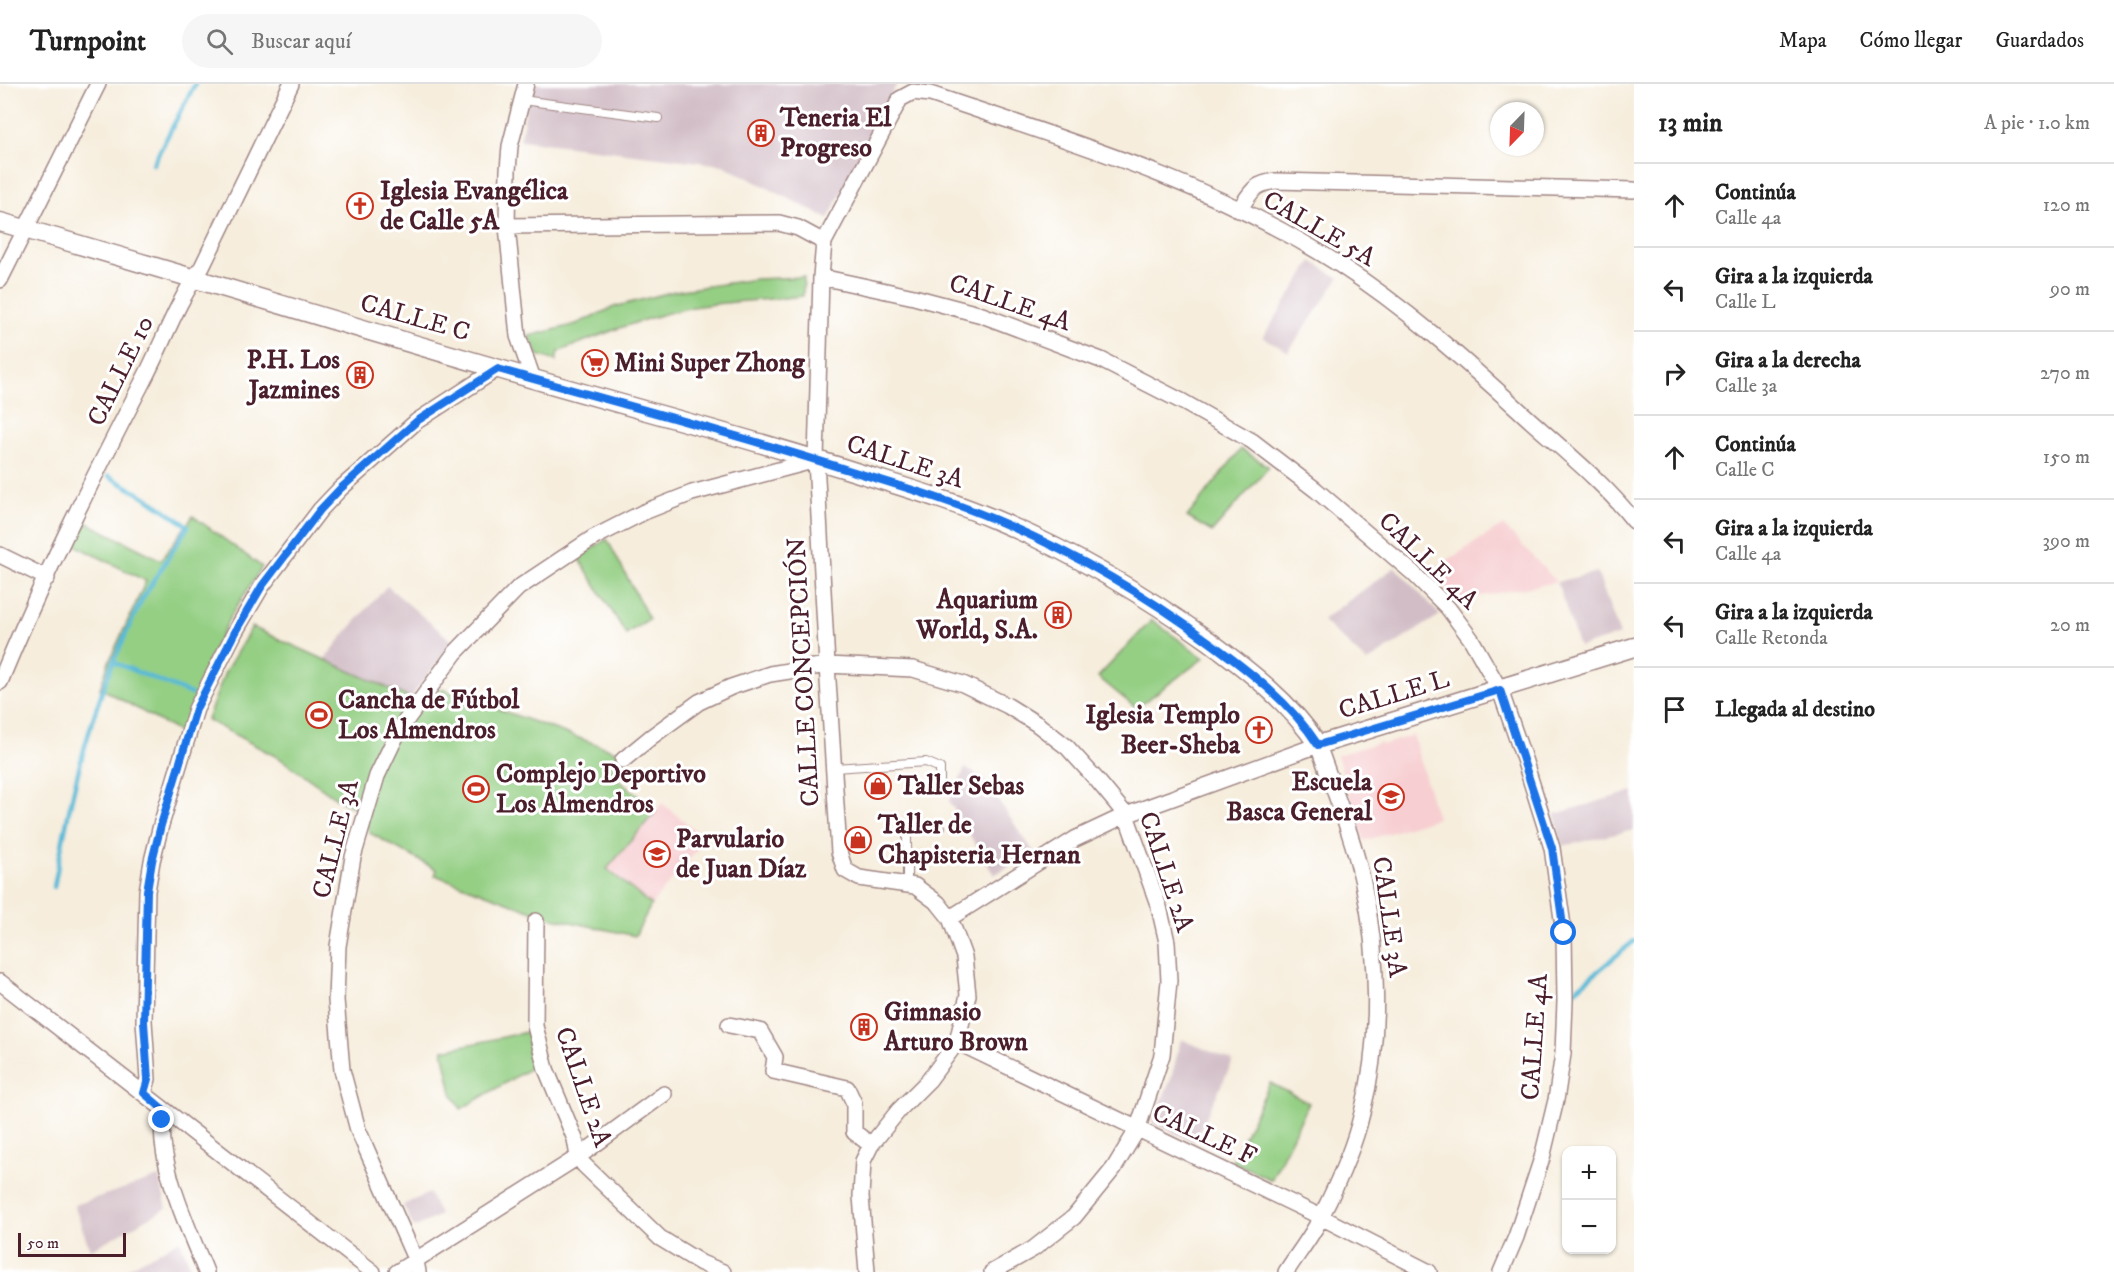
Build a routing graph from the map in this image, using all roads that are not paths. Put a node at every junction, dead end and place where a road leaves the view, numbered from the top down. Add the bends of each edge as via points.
1 (98, 84) edge
2 (291, 84) edge
3 (526, 84) edge
4 (913, 92) joint
5 (520, 99) junction
6 (658, 118) dead end
7 (1634, 190) edge
8 (1239, 210) junction
9 (0, 222) edge
10 (507, 226) junction
11 (26, 229) junction
12 (824, 242) junction
13 (821, 278) junction
14 (194, 279) junction
15 (0, 280) edge
16 (498, 369) junction
17 (533, 379) junction
18 (816, 460) junction
19 (1634, 521) edge
20 (0, 555) edge
21 (47, 578) junction
22 (1634, 647) edge
23 (827, 665) junction
24 (0, 682) edge
25 (1500, 690) junction
26 (1318, 745) junction
27 (623, 760) dead end
28 (834, 768) junction
29 (940, 789) dead end
30 (1126, 815) junction
31 (941, 827) dead end
32 (907, 885) junction
33 (950, 918) junction
34 (536, 921) dead end
35 (0, 982) edge
36 (729, 1025) dead end
37 (957, 1042) junction
38 (144, 1093) junction
39 (664, 1094) dead end
40 (165, 1111) junction
41 (1137, 1130) junction
42 (871, 1145) junction
43 (578, 1157) junction
44 (1321, 1217) junction
45 (417, 1266) edge
46 (206, 1272) edge
47 (373, 1272) edge
48 (397, 1272) edge
49 (723, 1272) edge
50 (867, 1272) edge
51 (992, 1272) edge
52 (1286, 1272) edge
53 (1429, 1272) edge
54 (1501, 1272) edge

1 - 11 street
2 - 14 street, CALLE 10
3 - 5 street
4 - 8 street, CALLE 5A via 930,94 1109,154
4 - 12 street, CALLE CONCEPCIÓN via 900,99
5 - 6 lane
5 - 10 street via 510,146
7 - 8 street via 1276,181 1261,183
8 - 19 street, CALLE 5A via 1339,265 1428,331 1594,479
9 - 11 street, CALLE C
10 - 12 street via 779,223
10 - 17 street via 518,336
11 - 14 street, CALLE C
11 - 15 street
12 - 13 street, CALLE CONCEPCIÓN
13 - 18 street, CALLE CONCEPCIÓN
13 - 25 street, CALLE 4A via 982,315 1051,340 1101,360 1252,441 1373,538 1448,608
14 - 16 street, CALLE C
14 - 21 street, CALLE 10
16 - 17 street, CALLE C
16 - 38 street via 417,421 320,510 262,586 201,699 175,774 147,891 144,1022 148,1079
17 - 18 street, CALLE C
18 - 23 street, CALLE CONCEPCIÓN
18 - 26 street, CALLE 3A via 996,520 1124,584 1238,663 1280,700
18 - 45 street, CALLE 3A via 692,493 593,538 518,588 455,653 399,730 377,776 354,856 338,946 336,1000 342,1070 358,1130
20 - 21 street
21 - 24 street, CALLE 10
22 - 25 street, CALLE L
23 - 27 street, CALLE 2A via 770,674 715,693
23 - 28 street, CALLE CONCEPCIÓN
23 - 30 street, CALLE 2A via 913,669 963,684 1008,706 1067,747
25 - 26 street, CALLE L
25 - 54 street, CALLE 4A via 1552,848 1564,933 1565,1001 1556,1100 1542,1158
26 - 30 street, CALLE L
26 - 44 street, CALLE 3A via 1363,883 1371,930 1374,987 1371,1066 1362,1114 1343,1170
28 - 29 lane via 926,762 940,768
28 - 32 street, CALLE CONCEPCIÓN via 839,852 845,870 859,878
30 - 33 street, CALLE L via 1075,839
30 - 41 street, CALLE 2A via 1159,907 1167,942 1169,981 1162,1055
31 - 32 lane via 907,831
32 - 33 street, CALLE CONCEPCIÓN via 915,886 938,903
33 - 37 street, CALLE CONCEPCIÓN via 964,957 968,995
34 - 43 street, CALLE 2A via 535,1026
35 - 38 street
36 - 42 street via 760,1032 775,1057 773,1071 846,1089 854,1103 854,1132
37 - 41 street, CALLE F
37 - 42 street, CALLE CONCEPCIÓN
38 - 40 street
39 - 43 street
40 - 46 street via 161,1128 166,1160
40 - 47 street
41 - 44 street, CALLE F
41 - 51 street, CALLE 2A via 1114,1168 1074,1217 1033,1249
42 - 50 street, CALLE CONCEPCIÓN via 863,1161 861,1196
43 - 45 street
43 - 49 street, CALLE 2A via 660,1238
44 - 52 street, CALLE 3A
44 - 53 street, CALLE F
45 - 48 street

